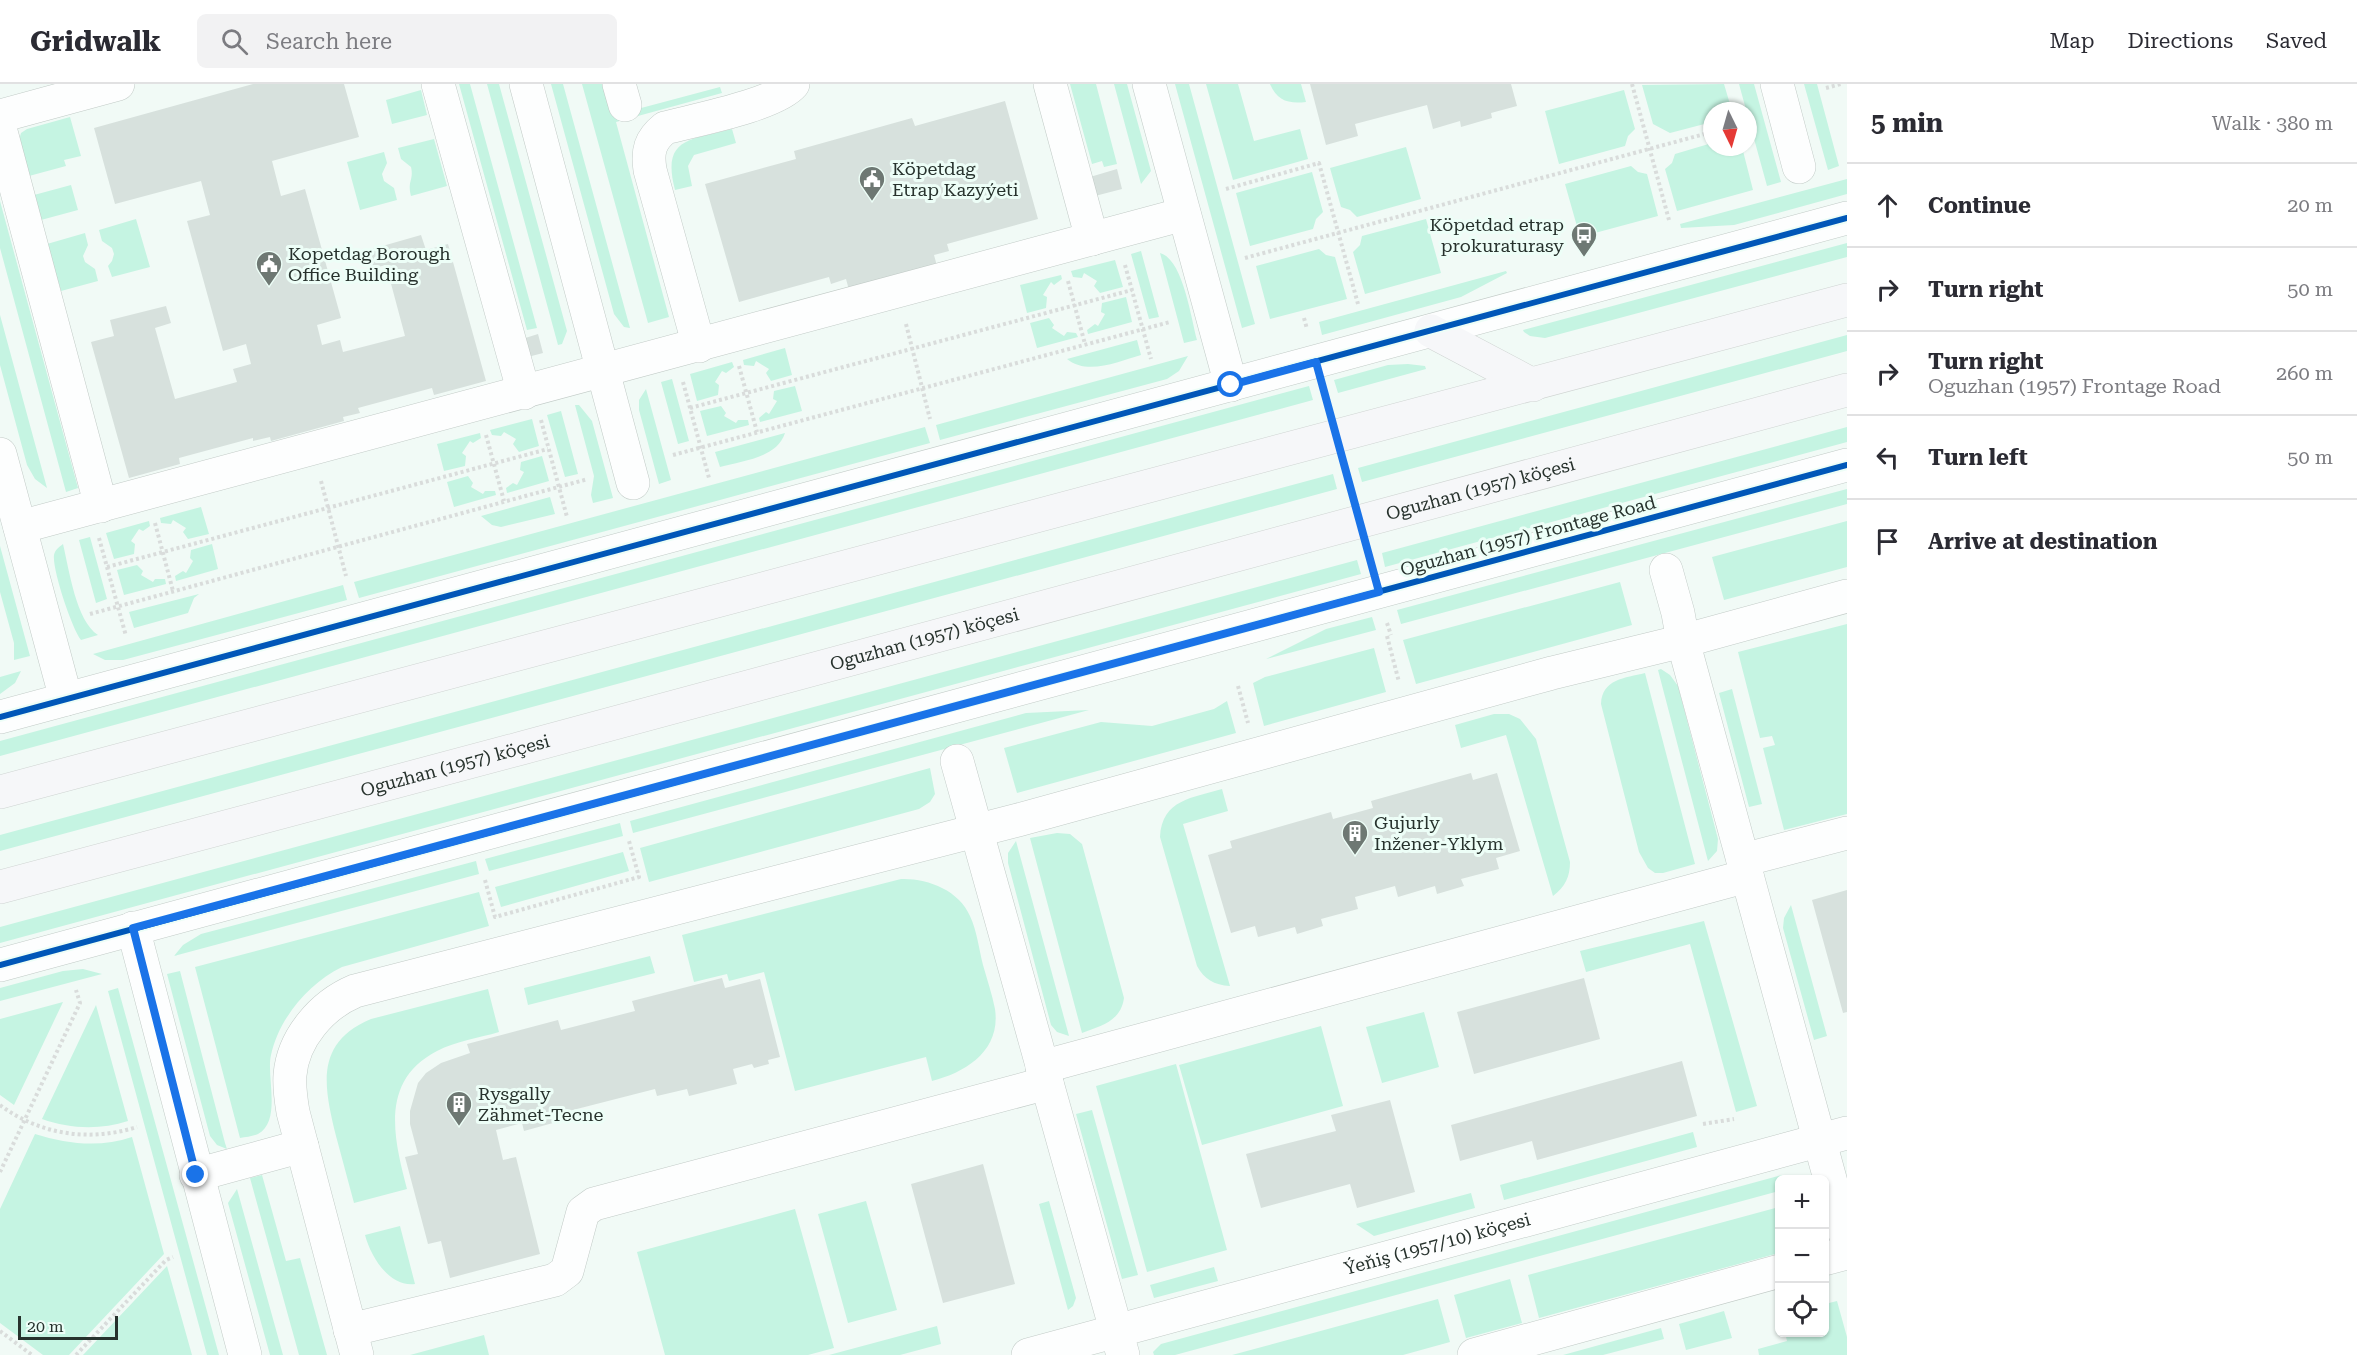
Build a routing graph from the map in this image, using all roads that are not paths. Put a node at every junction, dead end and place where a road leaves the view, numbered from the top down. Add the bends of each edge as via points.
1 (118, 84) edge
2 (438, 84) edge
3 (526, 84) edge
4 (793, 84) edge
5 (1050, 84) edge
6 (1149, 84) edge
7 (1776, 84) edge
8 (0, 116) edge
9 (0, 128) edge
10 (1799, 167) dead end
11 (1184, 214) junction
12 (1847, 218) edge
13 (1092, 239) junction
14 (1847, 300) edge
15 (1431, 331) junction
16 (699, 346) junction
17 (603, 372) junction
18 (1231, 385) junction
19 (1533, 385) junction
20 (1847, 390) edge
21 (532, 405) junction
22 (0, 454) edge
23 (1847, 465) edge
24 (633, 483) dead end
25 (99, 520) junction
26 (20, 528) junction
27 (1666, 570) dead end
28 (1847, 596) edge
29 (1683, 641) junction
30 (66, 699) junction
31 (0, 717) edge
32 (957, 761) dead end
33 (0, 792) edge
34 (976, 831) junction
35 (1847, 833) edge
36 (1745, 868) junction
37 (0, 887) edge
38 (133, 928) junction
39 (0, 965) edge
40 (1045, 1075) junction
41 (1833, 1137) edge
42 (302, 1146) junction
43 (196, 1175) junction
44 (1847, 1241) edge
45 (1847, 1253) edge
46 (1829, 1258) edge
47 (1775, 1272) edge
48 (354, 1343) edge
49 (1120, 1343) edge
50 (245, 1355) edge
51 (1028, 1355) edge
52 (1474, 1355) edge

1 - 8 street
2 - 21 street
3 - 17 street
4 - 16 street via 779,96 763,102 665,128 649,146 650,170
5 - 13 street
6 - 11 street
7 - 10 street
9 - 25 street
11 - 13 street
11 - 18 street
12 - 15 street
13 - 16 street
14 - 19 main road
15 - 18 street
15 - 19 main road
16 - 17 street
17 - 21 street
17 - 24 street
18 - 30 street
19 - 33 main road via 485,660
20 - 37 main road, Oguzhan (1957) köçesi
21 - 25 street via 313,450
22 - 26 street
23 - 38 street, Oguzhan (1957) Frontage Road
25 - 26 street
26 - 30 street
27 - 29 street
28 - 29 street
29 - 34 street via 1552,673
29 - 36 street
30 - 31 street
32 - 34 street
34 - 40 street
34 - 42 street via 339,998 309,1027 292,1059 291,1094
35 - 36 street
36 - 40 street
36 - 41 street
38 - 39 street, Oguzhan (1957) Frontage Road
38 - 43 street
40 - 48 street via 594,1204 583,1212 567,1271 555,1280
40 - 49 street
41 - 44 street
41 - 49 street, Ýeňiş (1957/10) köçesi
42 - 43 street
42 - 48 street
43 - 50 street
45 - 46 street
47 - 52 street
49 - 51 street, Ýeňiş (1957/10) köçesi

